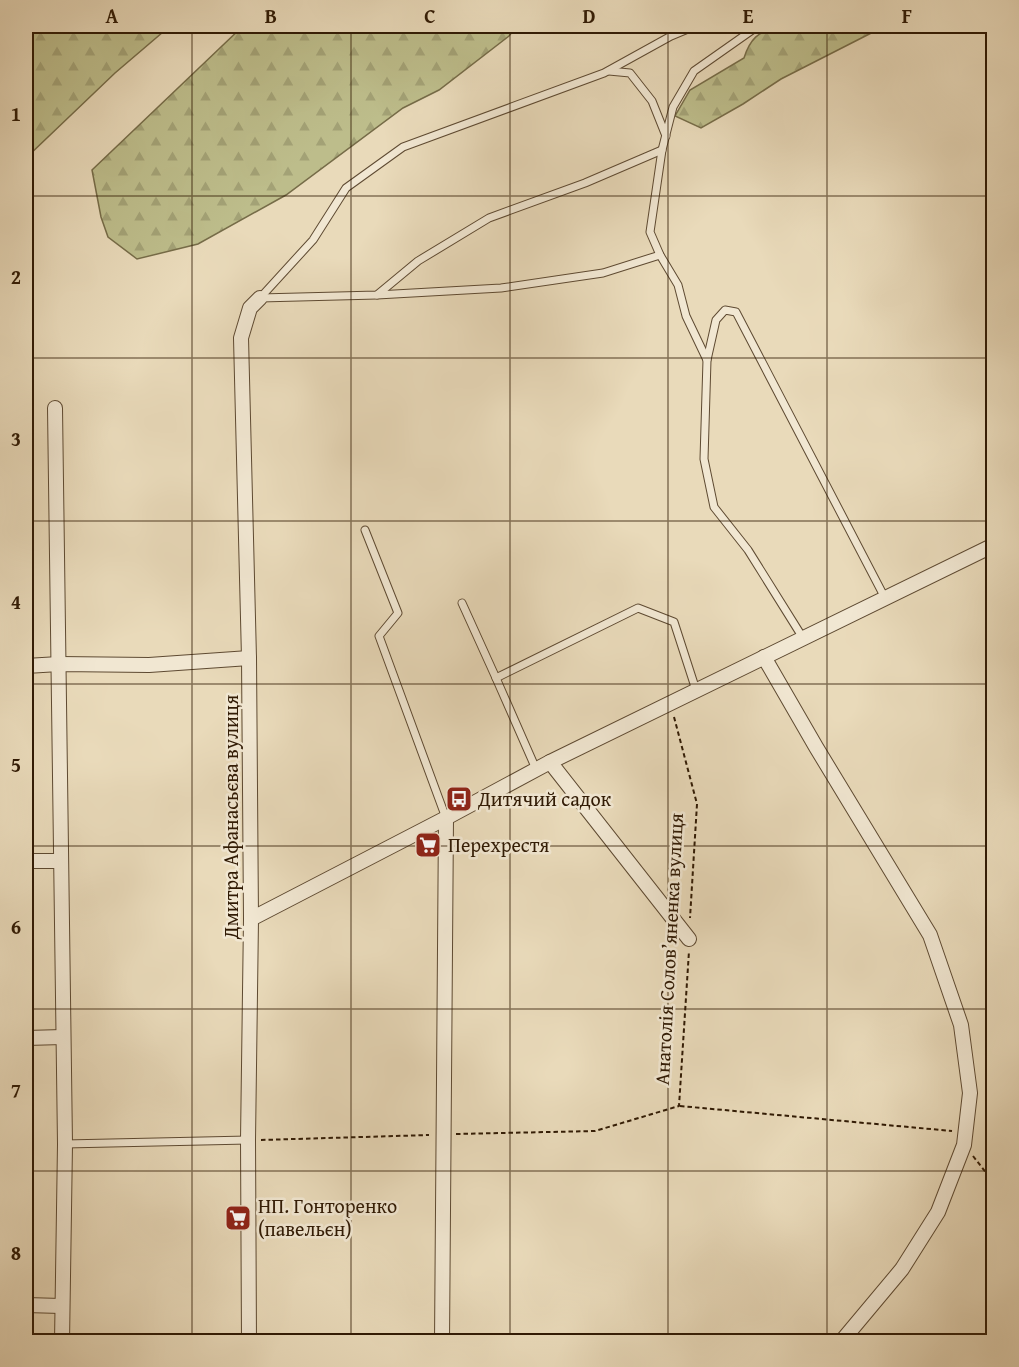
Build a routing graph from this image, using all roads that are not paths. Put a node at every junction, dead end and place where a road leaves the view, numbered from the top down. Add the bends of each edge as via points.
1 (695, 26) edge
2 (758, 26) edge
3 (608, 71) junction
4 (666, 136) junction
5 (662, 150) junction
6 (660, 255) junction
7 (377, 295) junction
8 (260, 298) junction
9 (707, 360) junction
10 (55, 408) dead end
11 (364, 530) dead end
12 (993, 544) edge
13 (885, 598) junction
14 (462, 603) dead end
15 (803, 638) junction
16 (764, 657) junction
17 (249, 658) junction
18 (59, 664) junction
19 (26, 666) edge
20 (496, 678) junction
21 (696, 690) junction
22 (550, 762) junction
23 (536, 770) junction
24 (446, 818) junction
25 (26, 861) edge
26 (61, 861) junction
27 (251, 919) junction
28 (689, 939) road end
29 (63, 1037) junction
30 (26, 1038) edge
31 (248, 1140) junction
32 (65, 1144) junction
33 (26, 1305) edge
34 (62, 1306) junction
35 (62, 1341) edge
36 (249, 1341) edge
37 (442, 1341) edge
38 (841, 1341) edge

1 - 3 lane
2 - 4 lane via 694,71 673,107
3 - 4 lane via 630,74 652,101
3 - 8 lane via 403,147 346,188 313,240
4 - 5 lane
5 - 6 lane via 650,232
5 - 7 lane via 489,218 418,261
6 - 7 lane via 603,273 501,288
6 - 9 lane via 678,285 686,316
7 - 8 lane
8 - 17 street, Дмитра Афанасьєва вулиця via 250,308 241,338
9 - 13 lane via 716,320 725,310 736,312
9 - 15 lane via 704,459 714,507 748,550
10 - 18 street
11 - 24 lane via 398,613 379,636
12 - 13 street
13 - 15 street
14 - 20 lane
15 - 16 street
16 - 21 street
16 - 38 street via 930,935 961,1025 970,1093 965,1139 938,1212 902,1269
17 - 18 street via 149,665
17 - 27 street, Дмитра Афанасьєва вулиця
18 - 19 street
18 - 26 street
20 - 21 lane via 638,608 674,622
20 - 23 lane
21 - 22 street
22 - 23 street
22 - 28 street
23 - 24 street
24 - 27 street
24 - 37 street
25 - 26 street
26 - 29 street
27 - 31 street, Дмитра Афанасьєва вулиця
29 - 30 street
29 - 32 street
31 - 32 lane
31 - 36 street, Дмитра Афанасьєва вулиця
32 - 34 street
33 - 34 street
34 - 35 street

